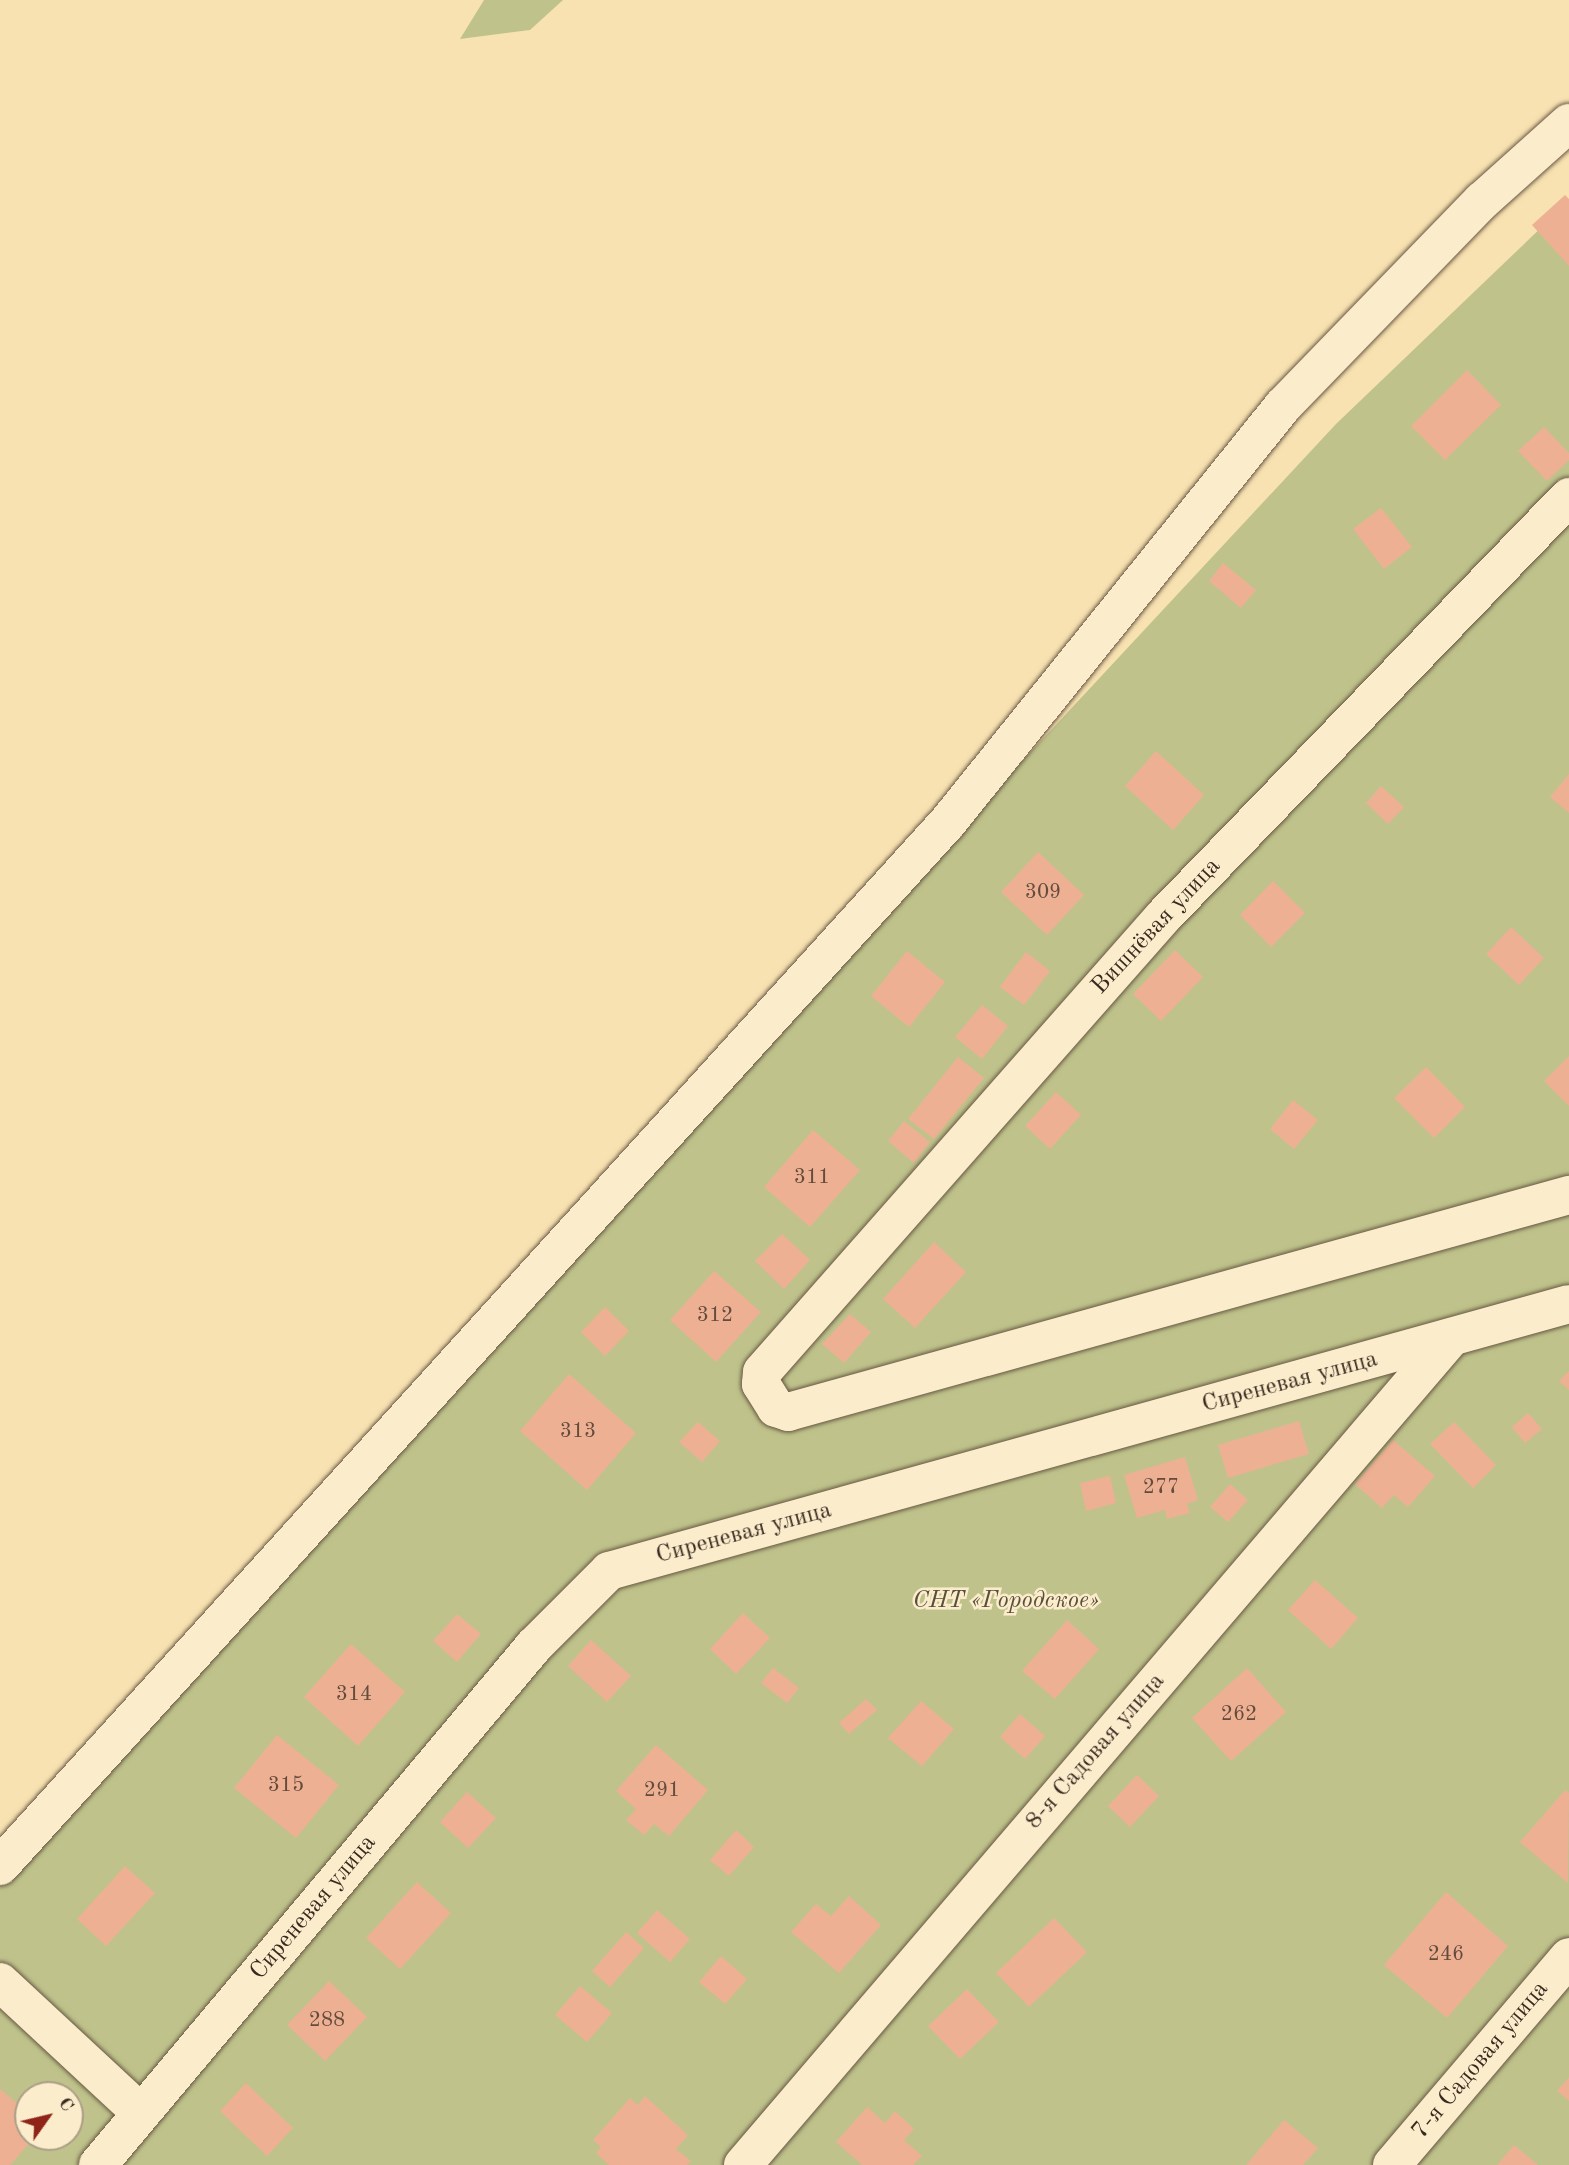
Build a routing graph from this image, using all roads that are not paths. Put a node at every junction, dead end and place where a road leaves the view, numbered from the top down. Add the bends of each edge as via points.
1 (1569, 124) edge
2 (1569, 497) edge
3 (1569, 1195) edge
4 (1569, 1304) edge
5 (1450, 1339) junction
6 (0, 1866) edge
7 (1569, 1957) edge
8 (0, 1982) edge
9 (141, 2113) junction
10 (98, 2165) edge
11 (743, 2165) edge
12 (1392, 2165) edge

1 - 6 street via 1482,201 1283,407 948,822
2 - 3 street, Вишнёвая улица via 1163,917 762,1372 765,1397 788,1412
4 - 5 street, Сиреневая улица
5 - 9 street, Сиреневая улица via 608,1571 534,1646
5 - 11 street, 8-я Садовая улица
7 - 12 street, 7-я Садовая улица
8 - 9 street
9 - 10 street, Сиреневая улица

